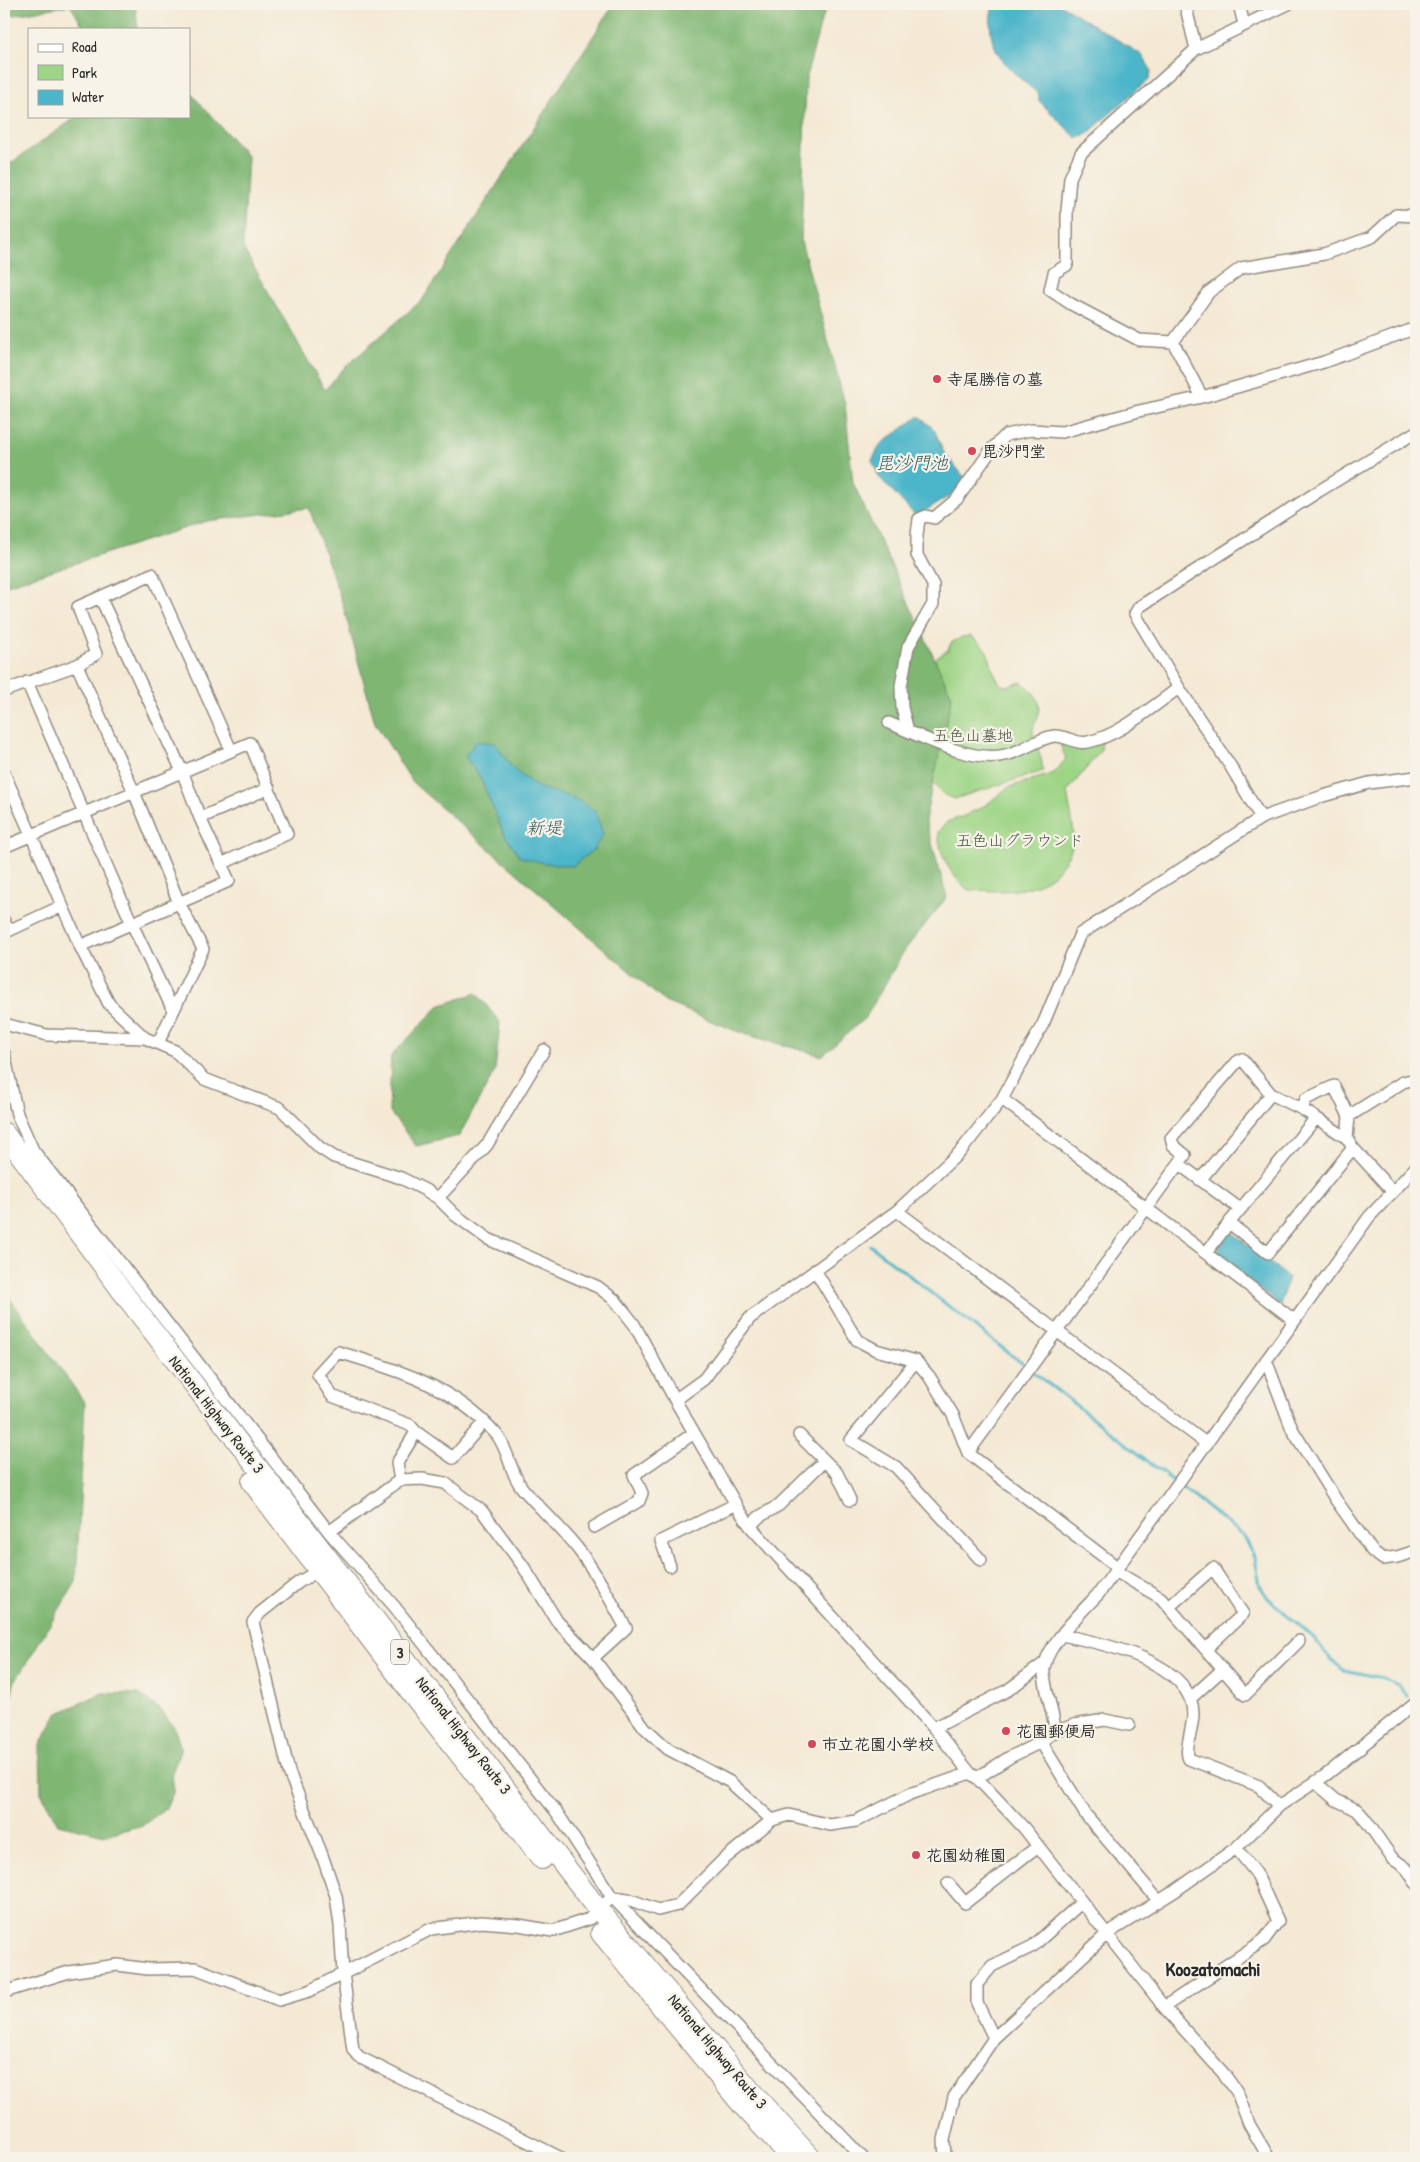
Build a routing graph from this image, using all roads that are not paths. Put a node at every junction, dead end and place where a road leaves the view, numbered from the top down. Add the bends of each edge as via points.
1 (1185, 4) edge
2 (1239, 4) edge
3 (1288, 4) edge
4 (1244, 25) junction
5 (1196, 49) junction
6 (1416, 216) edge
7 (1416, 328) edge
8 (1174, 342) junction
9 (1202, 397) junction
10 (1416, 432) edge
11 (100, 597) junction
12 (77, 665) junction
13 (27, 682) junction
14 (1179, 688) junction
15 (4, 691) edge
16 (889, 722) dead end
17 (908, 730) junction
18 (231, 750) junction
19 (182, 771) junction
20 (4, 773) edge
21 (1416, 777) edge
22 (269, 788) junction
23 (134, 792) junction
24 (84, 813) junction
25 (200, 818) junction
26 (1261, 818) junction
27 (30, 836) junction
28 (4, 847) edge
29 (221, 864) junction
30 (179, 903) junction
31 (62, 906) junction
32 (132, 924) junction
33 (5, 929) edge
34 (80, 946) junction
35 (173, 1010) junction
36 (4, 1024) edge
37 (145, 1038) junction
38 (158, 1043) junction
39 (544, 1050) dead end
40 (4, 1053) edge
41 (1416, 1079) edge
42 (1271, 1094) junction
43 (1002, 1099) junction
44 (1302, 1109) junction
45 (1349, 1116) junction
46 (1316, 1118) junction
47 (4, 1133) edge
48 (1346, 1138) junction
49 (1353, 1148) junction
50 (4, 1153) edge
51 (1179, 1164) junction
52 (1416, 1167) edge
53 (1200, 1180) junction
54 (1394, 1192) junction
55 (438, 1198) junction
56 (1147, 1209) junction
57 (1240, 1209) junction
58 (897, 1211) junction
59 (1229, 1223) junction
60 (1206, 1253) junction
61 (815, 1270) junction
62 (1294, 1320) junction
63 (1056, 1330) junction
64 (916, 1360) junction
65 (1266, 1360) junction
66 (675, 1400) junction
67 (484, 1422) junction
68 (416, 1432) junction
69 (694, 1433) junction
70 (799, 1435) dead end
71 (1207, 1444) junction
72 (968, 1453) junction
73 (824, 1460) junction
74 (400, 1480) junction
75 (850, 1500) dead end
76 (736, 1504) junction
77 (750, 1526) junction
78 (594, 1528) dead end
79 (329, 1532) junction
80 (1416, 1551) edge
81 (331, 1560) junction
82 (981, 1560) dead end
83 (670, 1566) dead end
84 (1116, 1569) junction
85 (1169, 1606) junction
86 (1062, 1635) junction
87 (1299, 1641) dead end
88 (1206, 1649) junction
89 (592, 1658) junction
90 (1046, 1662) junction
91 (1223, 1669) junction
92 (1191, 1698) junction
93 (1416, 1702) edge
94 (1129, 1725) dead end
95 (934, 1728) junction
96 (1052, 1733) junction
97 (1041, 1742) junction
98 (974, 1775) junction
99 (1315, 1782) junction
100 (1279, 1806) junction
101 (772, 1820) junction
102 (1038, 1846) junction
103 (1236, 1848) junction
104 (948, 1883) dead end
105 (1416, 1883) edge
106 (1158, 1900) junction
107 (1082, 1902) junction
108 (599, 1908) junction
109 (1108, 1933) junction
110 (343, 1973) junction
111 (4, 1992) edge
112 (1164, 2007) junction
113 (994, 2038) junction
114 (945, 2154) edge
115 (561, 2158) edge
116 (792, 2158) edge
117 (811, 2158) edge
118 (863, 2158) edge
119 (1269, 2158) edge

1 - 5 street
2 - 4 street
3 - 4 street
4 - 5 street
5 - 8 street via 1081,153 1070,178 1066,265 1054,273 1050,290 1139,340
6 - 8 street via 1396,215 1372,237 1324,254 1240,268 1209,292
7 - 9 street via 1324,362
8 - 9 street
9 - 17 street via 1139,410 1062,432 1031,430 1006,434 957,499 934,518 926,516 920,519 917,554 933,585 933,604 908,647 901,686
10 - 14 street via 1139,608 1135,614 1138,621
11 - 12 street via 78,607 96,654
11 - 18 street via 152,574
11 - 19 street
12 - 13 street
12 - 23 street
13 - 15 street
13 - 24 street
14 - 17 street via 1116,731 1086,743 1057,736 992,758 976,756
14 - 26 street via 1232,767
16 - 17 street
18 - 19 street
18 - 22 street via 250,743
19 - 23 street
19 - 25 street
20 - 27 street
21 - 26 street via 1369,783
22 - 25 street
22 - 29 street via 287,834
23 - 24 street
23 - 30 street
24 - 27 street
24 - 32 street
25 - 29 street
26 - 43 street via 1080,934 1044,1022
27 - 28 street
27 - 31 street
29 - 30 street via 229,881
30 - 32 street
30 - 35 street via 202,949
31 - 33 street
31 - 34 street
32 - 34 street
32 - 35 street
34 - 37 street via 109,1004
35 - 38 street
36 - 37 street via 47,1035
37 - 38 street
38 - 55 street via 175,1051 204,1079 280,1108 320,1148 334,1157 401,1178
39 - 55 street via 487,1145
40 - 79 street via 17,1114 33,1150
41 - 45 street via 1403,1082
42 - 44 street
42 - 51 street via 1242,1059 1237,1062 1171,1138 1173,1145 1185,1155
42 - 53 street
43 - 56 street
43 - 58 street via 960,1152
44 - 45 street via 1306,1099 1334,1086
44 - 46 street
45 - 48 street
46 - 48 street
46 - 57 street
47 - 81 highway, National Highway Route 3 / 3
48 - 49 street
49 - 54 street
49 - 59 street via 1268,1253
50 - 81 highway, National Highway Route 3 / 3
51 - 53 street
51 - 56 street
52 - 54 street
53 - 57 street
54 - 62 street via 1369,1217
55 - 66 street via 488,1239 598,1287 615,1300 634,1324
56 - 60 street
56 - 63 street
57 - 59 street
58 - 61 street
58 - 63 street
59 - 60 street
60 - 62 street
61 - 64 street via 857,1340 876,1350
61 - 66 street via 750,1318 704,1379
62 - 65 street
63 - 71 street
63 - 72 street
64 - 72 street via 952,1415
64 - 82 street via 851,1440 896,1467
65 - 71 street
65 - 80 street via 1292,1429 1372,1551 1383,1559
66 - 69 street
67 - 68 street via 453,1458
67 - 68 street via 460,1401 423,1380 338,1352 318,1374 332,1396 410,1425
67 - 89 street via 498,1436 521,1486 581,1552 626,1628
68 - 74 street via 397,1463
69 - 76 street
69 - 78 street via 634,1475 642,1493 640,1501
70 - 73 street
71 - 84 street
72 - 84 street
73 - 75 street via 837,1473
73 - 77 street via 780,1506
74 - 79 street
74 - 89 street via 445,1483 482,1511 523,1566 557,1621
76 - 77 street
76 - 83 street via 661,1541
77 - 95 street
79 - 81 street
81 - 108 highway, National Highway Route 3 / 3
81 - 108 street via 394,1606 558,1814
81 - 110 street via 260,1613 253,1622 289,1772 336,1896
84 - 85 street via 1162,1598
84 - 86 street
85 - 88 street
85 - 88 street via 1213,1568 1243,1614
86 - 90 street
86 - 92 street via 1100,1643 1165,1669 1182,1684
87 - 91 street via 1246,1695
88 - 91 street
89 - 101 street via 645,1728 668,1749 730,1782
90 - 95 street via 1008,1690
90 - 96 street via 1044,1672 1055,1727
91 - 92 street
92 - 100 street via 1193,1726 1187,1749 1190,1759 1259,1786
93 - 99 street
94 - 96 street via 1105,1720 1074,1725
95 - 98 street
96 - 97 street
97 - 98 street
97 - 106 street via 1086,1815
98 - 101 street via 910,1794 856,1821 830,1825 789,1815
98 - 102 street
99 - 100 street
99 - 105 street via 1365,1818 1392,1858 1406,1868
100 - 103 street
101 - 108 street via 723,1860 678,1905 658,1910 628,1900
102 - 104 street via 965,1903
102 - 107 street
103 - 106 street
103 - 112 street via 1256,1873 1278,1921 1276,1926 1264,1940
106 - 109 street
107 - 109 street
107 - 113 street via 1033,1946 992,1966 977,1984 977,2003
108 - 110 street via 553,1931 481,1922 431,1929
108 - 116 highway, National Highway Route 3 / 3 via 744,2106
108 - 117 highway, National Highway Route 3 / 3
108 - 118 street
109 - 112 street
109 - 113 street
110 - 111 street via 309,1991 279,2000 195,1968 148,1969 118,1964 68,1972
110 - 115 street via 353,2050 359,2057
112 - 119 street via 1237,2092
113 - 114 street via 954,2097 944,2140

